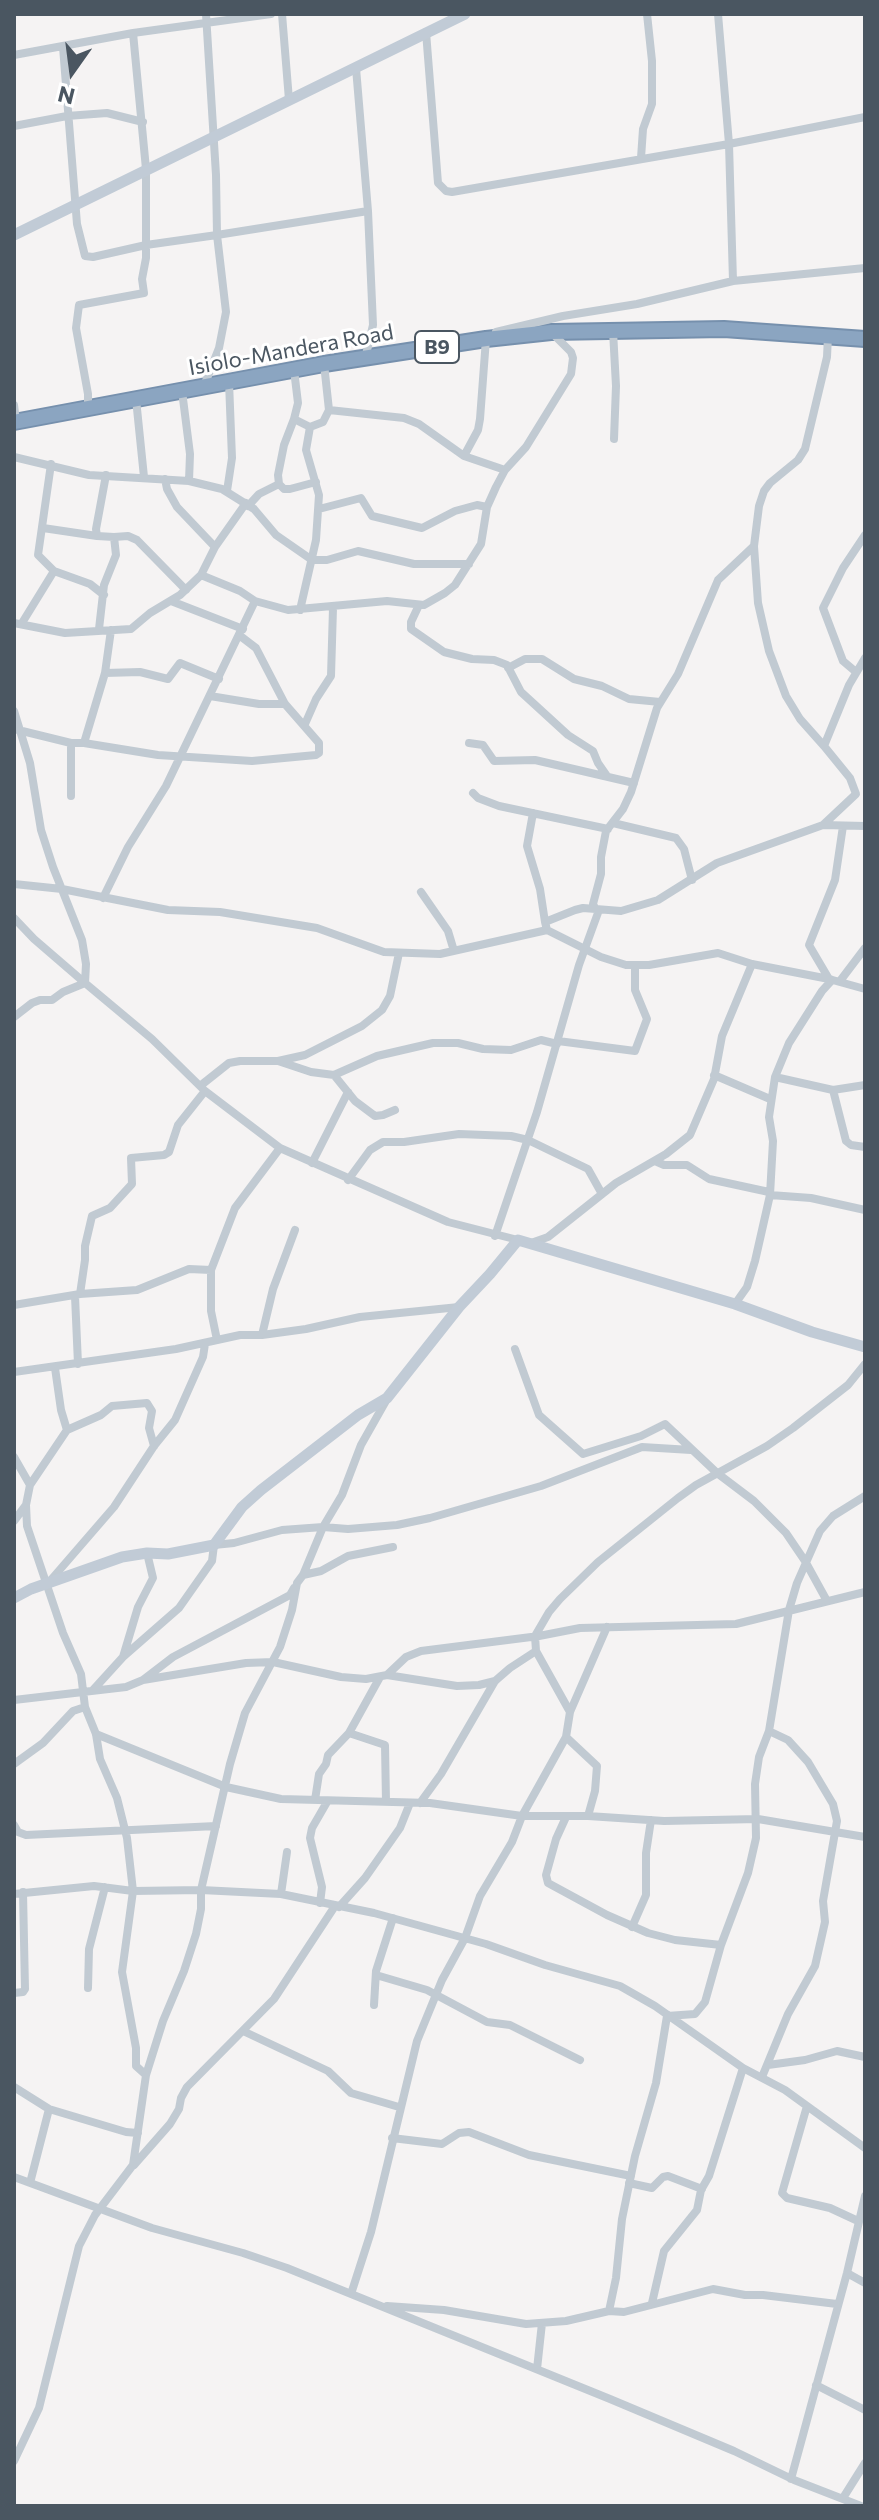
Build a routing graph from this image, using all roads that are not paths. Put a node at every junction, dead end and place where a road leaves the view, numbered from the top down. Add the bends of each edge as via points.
1 (206, 14) edge
2 (271, 14) edge
3 (282, 14) edge
4 (465, 14) edge
5 (647, 14) edge
6 (718, 14) edge
7 (206, 24) junction
8 (426, 32) junction
9 (133, 33) junction
10 (63, 47) junction
11 (14, 55) edge
12 (356, 68) junction
13 (289, 100) junction
14 (67, 116) junction
15 (865, 117) edge
16 (143, 122) junction
17 (14, 126) edge
18 (211, 137) junction
19 (729, 144) junction
20 (641, 158) junction
21 (146, 169) junction
22 (75, 204) junction
23 (368, 211) junction
24 (14, 235) edge
25 (217, 235) junction
26 (146, 245) junction
27 (865, 268) edge
28 (733, 281) junction
29 (613, 331) junction
30 (551, 332) junction
31 (828, 336) junction
32 (486, 339) junction
33 (865, 339) edge
34 (437, 346) junction
35 (365, 359) junction
36 (324, 364) junction
37 (294, 370) junction
38 (229, 382) junction
39 (204, 386) junction
40 (182, 391) junction
41 (136, 399) junction
42 (14, 405) edge
43 (88, 409) junction
44 (329, 410) junction
45 (294, 419) junction
46 (15, 421) edge
47 (310, 427) junction
48 (614, 439) dead end
49 (464, 456) junction
50 (14, 457) edge
51 (51, 464) junction
52 (505, 470) junction
53 (106, 475) junction
54 (144, 477) junction
55 (165, 479) junction
56 (189, 481) junction
57 (316, 482) junction
58 (279, 484) junction
59 (227, 491) junction
60 (247, 505) junction
61 (487, 507) junction
62 (319, 509) junction
63 (43, 528) junction
64 (865, 535) edge
65 (97, 536) junction
66 (114, 537) junction
67 (754, 546) junction
68 (215, 547) junction
69 (312, 560) junction
70 (469, 564) junction
71 (54, 571) junction
72 (201, 575) junction
73 (186, 590) junction
74 (104, 596) junction
75 (171, 601) junction
76 (255, 601) junction
77 (419, 605) junction
78 (333, 608) junction
79 (300, 610) junction
80 (18, 623) edge
81 (99, 629) junction
82 (111, 630) junction
83 (241, 632) junction
84 (865, 658) edge
85 (508, 668) junction
86 (856, 672) junction
87 (105, 673) junction
88 (219, 679) junction
89 (210, 696) junction
90 (660, 702) junction
91 (285, 704) junction
92 (14, 711) edge
93 (305, 724) junction
94 (17, 730) edge
95 (71, 743) junction
96 (84, 743) junction
97 (469, 743) dead end
98 (824, 746) junction
99 (180, 757) junction
100 (607, 776) junction
101 (634, 783) junction
102 (473, 793) dead end
103 (71, 796) dead end
104 (533, 813) junction
105 (823, 825) junction
106 (610, 826) junction
107 (843, 826) junction
108 (865, 826) edge
109 (692, 880) junction
110 (14, 884) edge
111 (62, 889) junction
112 (421, 892) dead end
113 (103, 898) junction
114 (597, 909) junction
115 (14, 918) edge
116 (546, 926) junction
117 (865, 948) edge
118 (585, 950) junction
119 (454, 951) junction
120 (399, 953) junction
121 (862, 957) edge
122 (752, 964) junction
123 (635, 966) junction
124 (833, 980) junction
125 (85, 983) junction
126 (865, 989) edge
127 (14, 1017) edge
128 (557, 1042) junction
129 (278, 1061) junction
130 (334, 1075) junction
131 (714, 1075) junction
132 (775, 1077) junction
133 (865, 1085) edge
134 (202, 1089) junction
135 (833, 1090) junction
136 (348, 1092) junction
137 (770, 1099) junction
138 (395, 1110) dead end
139 (528, 1140) junction
140 (865, 1147) edge
141 (280, 1148) junction
142 (655, 1161) junction
143 (312, 1163) junction
144 (348, 1180) junction
145 (602, 1194) junction
146 (770, 1194) junction
147 (865, 1210) edge
148 (295, 1230) dead end
149 (495, 1236) junction
150 (518, 1240) junction
151 (531, 1243) junction
152 (211, 1270) junction
153 (77, 1295) junction
154 (735, 1304) junction
155 (14, 1305) edge
156 (459, 1307) junction
157 (262, 1335) junction
158 (217, 1340) junction
159 (205, 1344) junction
160 (865, 1347) edge
161 (515, 1349) dead end
162 (78, 1364) junction
163 (865, 1364) edge
164 (55, 1368) junction
165 (14, 1372) edge
166 (387, 1398) junction
167 (67, 1430) junction
168 (154, 1446) junction
169 (691, 1450) junction
170 (14, 1457) edge
171 (717, 1473) junction
172 (30, 1485) junction
173 (865, 1496) edge
174 (26, 1505) junction
175 (14, 1521) edge
176 (323, 1527) junction
177 (214, 1545) junction
178 (393, 1547) dead end
179 (147, 1553) junction
180 (805, 1561) junction
181 (303, 1575) junction
182 (297, 1583) junction
183 (46, 1585) junction
184 (865, 1592) edge
185 (14, 1598) edge
186 (827, 1601) junction
187 (789, 1610) junction
188 (607, 1627) junction
189 (535, 1636) junction
190 (536, 1651) junction
191 (123, 1657) junction
192 (273, 1662) junction
193 (383, 1676) junction
194 (143, 1680) junction
195 (495, 1681) junction
196 (88, 1690) junction
197 (14, 1700) edge
198 (85, 1707) junction
199 (570, 1712) junction
200 (769, 1731) junction
201 (349, 1733) junction
202 (96, 1734) junction
203 (566, 1737) junction
204 (14, 1764) edge
205 (226, 1787) junction
206 (315, 1800) junction
207 (327, 1802) junction
208 (386, 1802) junction
209 (415, 1803) junction
210 (522, 1816) junction
211 (588, 1816) junction
212 (566, 1817) junction
213 (758, 1819) junction
214 (651, 1820) junction
215 (14, 1825) edge
216 (216, 1826) junction
217 (124, 1829) junction
218 (836, 1832) junction
219 (865, 1837) edge
220 (287, 1852) dead end
221 (105, 1887) junction
222 (201, 1890) junction
223 (133, 1891) junction
224 (19, 1893) edge
225 (281, 1894) junction
226 (320, 1903) junction
227 (337, 1907) junction
228 (393, 1918) junction
229 (632, 1927) junction
230 (465, 1938) junction
231 (721, 1945) junction
232 (376, 1975) junction
233 (88, 1988) dead end
234 (14, 1993) edge
235 (436, 1994) junction
236 (374, 2005) dead end
237 (667, 2016) junction
238 (243, 2031) junction
239 (865, 2057) edge
240 (580, 2060) dead end
241 (768, 2065) junction
242 (743, 2068) junction
243 (146, 2075) junction
244 (762, 2077) junction
245 (14, 2087) edge
246 (807, 2106) junction
247 (399, 2107) junction
248 (49, 2109) junction
249 (138, 2133) junction
250 (392, 2138) junction
251 (865, 2148) edge
252 (133, 2165) junction
253 (14, 2177) edge
254 (630, 2179) junction
255 (30, 2183) junction
256 (702, 2189) junction
257 (865, 2196) edge
258 (101, 2209) junction
259 (858, 2221) junction
260 (847, 2273) junction
261 (865, 2283) edge
262 (351, 2294) junction
263 (652, 2303) junction
264 (837, 2304) junction
265 (382, 2306) junction
266 (609, 2311) junction
267 (542, 2323) junction
268 (537, 2369) junction
269 (816, 2385) junction
270 (865, 2410) edge
271 (14, 2461) edge
272 (865, 2463) edge
273 (791, 2479) junction
274 (843, 2498) junction
275 (861, 2506) edge

1 - 7 street
2 - 7 street
3 - 13 street
4 - 8 main road
5 - 20 street via 652,104
6 - 19 street
7 - 9 street
7 - 18 street
8 - 12 main road
8 - 20 street via 438,183 446,191
9 - 10 street
9 - 16 street
10 - 11 street
10 - 14 street
12 - 13 main road
12 - 23 street
13 - 18 main road
14 - 16 street via 107,113
14 - 17 street
14 - 22 street
15 - 19 street
16 - 21 street
18 - 21 main road
18 - 25 street
19 - 20 street
19 - 28 street
21 - 22 main road
21 - 26 street
22 - 24 main road
22 - 26 street via 85,256
23 - 25 street
23 - 35 street via 373,325
25 - 26 street
25 - 39 street via 226,312
26 - 43 street via 144,293 79,305 76,328
27 - 28 street
28 - 34 street
29 - 30 highway, Isiolo-Mandera Road / B9
29 - 31 highway, Isiolo-Mandera Road / B9 via 724,329
29 - 48 street
30 - 32 highway, Isiolo-Mandera Road / B9
30 - 52 street via 571,352 571,374 526,447
31 - 33 highway, Isiolo-Mandera Road / B9
31 - 67 street via 805,449 764,491
32 - 34 highway, Isiolo-Mandera Road / B9
32 - 49 street via 478,430
34 - 35 highway, Isiolo-Mandera Road / B9
35 - 36 highway, Isiolo-Mandera Road / B9
36 - 37 highway, Isiolo-Mandera Road / B9
36 - 44 street
37 - 38 highway, Isiolo-Mandera Road / B9
37 - 45 street
38 - 39 highway, Isiolo-Mandera Road / B9
38 - 59 street via 232,458
39 - 40 highway, Isiolo-Mandera Road / B9
40 - 41 highway, Isiolo-Mandera Road / B9
40 - 56 street
41 - 43 highway, Isiolo-Mandera Road / B9
41 - 54 street
42 - 46 street
43 - 46 highway, Isiolo-Mandera Road / B9
44 - 47 street via 323,422
44 - 49 street via 404,418
45 - 47 street
45 - 58 street
47 - 57 street via 306,450
49 - 52 street
50 - 51 street
51 - 53 street
51 - 63 street
52 - 61 street
53 - 54 street
53 - 65 street
54 - 55 street
55 - 56 street
55 - 68 street via 177,507
56 - 59 street
57 - 58 street via 290,489
57 - 62 street
58 - 60 street
59 - 60 street
60 - 68 street
60 - 69 street via 276,535
61 - 62 street via 455,511 422,528 372,516 361,498
61 - 70 street via 481,544
62 - 69 street
63 - 65 street
63 - 71 street via 37,552
64 - 86 street via 823,608 843,661
65 - 66 street
66 - 73 street via 137,540
66 - 74 street via 116,555
67 - 90 street via 718,580 678,674
67 - 98 street via 758,603 774,665 793,708
68 - 72 street
69 - 70 street via 358,551 414,564
69 - 79 street
70 - 77 street via 455,585
71 - 74 street via 90,584
71 - 80 street
72 - 73 street
72 - 76 street
73 - 75 street
74 - 81 street
75 - 82 street via 131,629
75 - 83 street
76 - 79 street
76 - 83 street
77 - 78 street via 387,601
77 - 85 street via 411,629 433,646
78 - 79 street
78 - 93 street via 331,676
80 - 81 street via 65,633
81 - 82 street
82 - 87 street
83 - 88 street
83 - 91 street via 256,648
84 - 86 street
85 - 90 street via 538,658 574,679 636,701
85 - 100 street via 534,705 593,751
86 - 98 street
87 - 88 street via 140,672 168,679 182,663
87 - 96 street
88 - 89 street
89 - 91 street
89 - 99 street
90 - 101 street
91 - 93 street
92 - 94 street
93 - 99 street via 319,743 316,755 252,761
94 - 95 street
94 - 111 street via 30,763 41,830
95 - 96 street
95 - 103 street
96 - 99 street
97 - 100 street via 483,745 494,761 535,760
98 - 105 street via 856,794
99 - 113 street
100 - 101 street
101 - 106 street
102 - 104 street via 499,806
104 - 106 street
104 - 116 street via 527,846
105 - 107 street
105 - 109 street via 724,859
106 - 109 street via 676,838
106 - 114 street via 593,904
107 - 108 street
107 - 124 street via 835,880 809,945
109 - 114 street via 646,905
110 - 111 street
111 - 113 street
111 - 125 street via 82,940
112 - 119 street via 448,931
113 - 120 street via 303,926
114 - 116 street via 575,910
114 - 118 street
115 - 125 street
116 - 118 street
116 - 119 street
117 - 121 street
118 - 123 street
118 - 128 street
119 - 120 street
120 - 129 street via 382,1010 305,1055
121 - 124 street
122 - 123 street via 718,953
122 - 124 street
122 - 131 street via 722,1036
123 - 128 street via 635,990 647,1019 635,1051
124 - 126 street
124 - 132 street via 789,1043
125 - 127 street via 52,1000 32,1003
125 - 134 street
128 - 130 street via 541,1040 511,1050 433,1043 377,1056
128 - 139 street
129 - 130 street
129 - 134 street via 229,1063
130 - 136 street
131 - 137 street
131 - 142 street via 690,1135
132 - 135 street
132 - 137 street
133 - 135 street
134 - 141 street
134 - 153 street via 178,1125 169,1152 131,1158 132,1184 110,1208 92,1216
135 - 140 street via 846,1141
136 - 138 street via 375,1116
136 - 143 street
137 - 146 street
139 - 144 street via 459,1134 383,1142 370,1150
139 - 145 street via 588,1169
139 - 149 street
141 - 143 street
141 - 152 street via 235,1208
142 - 145 street
142 - 146 street via 687,1165 709,1179
143 - 144 street
144 - 149 street
145 - 151 street via 548,1237
146 - 147 street
146 - 154 street via 747,1287
148 - 157 street
149 - 150 street
150 - 151 main road
150 - 156 main road
151 - 154 main road
152 - 153 street via 189,1269 137,1290
152 - 158 street
153 - 155 street
153 - 162 street
154 - 160 main road
156 - 157 street via 360,1317
156 - 166 main road
157 - 158 street
158 - 159 street
159 - 162 street
159 - 168 street via 175,1420
161 - 169 street via 539,1415 583,1454 665,1424
162 - 164 street
163 - 171 street via 848,1385 793,1428
164 - 165 street
164 - 167 street
166 - 176 street
166 - 177 main road via 261,1490
167 - 168 street via 112,1406 147,1403
167 - 172 street
168 - 183 street via 114,1507
169 - 171 street
169 - 176 street via 642,1447 551,1483 430,1518 348,1529
170 - 172 street
171 - 180 street via 786,1533
171 - 189 street via 598,1562 554,1606
172 - 174 street
173 - 180 street via 826,1524
174 - 175 street
174 - 183 street via 25,1520
176 - 177 street
176 - 181 street
177 - 179 main road
177 - 191 street via 212,1561 186,1600
178 - 181 street via 348,1556
179 - 183 main road
179 - 191 street via 153,1578
180 - 186 street
180 - 187 street
181 - 182 street
182 - 192 street
182 - 194 street via 290,1595 173,1657
183 - 185 main road
183 - 196 street
184 - 186 street
186 - 187 street
187 - 188 street via 722,1625
187 - 200 street
188 - 189 street
188 - 199 street
189 - 190 street
189 - 193 street via 412,1653
190 - 195 street
190 - 199 street
191 - 196 street
192 - 193 street via 341,1677
192 - 194 street
192 - 205 street via 245,1713
193 - 195 street via 457,1686
193 - 201 street
194 - 196 street
195 - 209 street via 441,1774
196 - 197 street
196 - 198 street
198 - 202 street
198 - 204 street via 73,1711
199 - 203 street
200 - 213 street via 755,1784
200 - 218 street via 788,1740 808,1762 833,1804
201 - 206 street via 328,1755
201 - 208 street via 385,1745
202 - 205 street
202 - 217 street
203 - 210 street
203 - 211 street via 597,1766
205 - 206 street
205 - 216 street
206 - 207 street
207 - 208 street
207 - 226 street via 310,1838 322,1887
208 - 209 street
209 - 210 street
209 - 227 street via 365,1878
210 - 212 street
210 - 230 street via 519,1831 480,1896
211 - 212 street
211 - 214 street
212 - 229 street via 546,1875 548,1883
213 - 214 street
213 - 218 street
213 - 231 street via 745,1883
214 - 229 street via 646,1895
215 - 217 street via 26,1835
216 - 217 street
216 - 222 street
217 - 223 street
218 - 219 street
218 - 241 street via 815,1966 783,2024
220 - 225 street
221 - 223 street
221 - 224 street
221 - 233 street via 89,1949
222 - 223 street
222 - 225 street
222 - 243 street via 193,1945
223 - 243 street via 122,1972 136,2066
224 - 234 street via 25,1989
225 - 226 street
226 - 227 street
227 - 228 street
227 - 238 street via 274,1999
228 - 230 street
228 - 232 street
229 - 231 street via 675,1940
230 - 235 street
230 - 237 street via 620,1986
231 - 237 street via 701,2009
232 - 235 street
232 - 236 street
235 - 240 street via 487,2022 510,2025
235 - 247 street
237 - 242 street
237 - 254 street via 656,2083
238 - 247 street via 328,2071 351,2093
238 - 252 street via 187,2087 174,2119
239 - 241 street via 844,2051
241 - 244 street
242 - 244 street
242 - 256 street
243 - 249 street
244 - 246 street
245 - 248 street
246 - 251 street
246 - 259 street via 782,2193
247 - 250 street
248 - 249 street
248 - 255 street
249 - 252 street
250 - 254 street via 445,2144 469,2132 529,2155
250 - 262 street
252 - 258 street
253 - 255 street
254 - 256 street via 652,2188 668,2176
254 - 266 street
255 - 258 street
256 - 263 street via 691,2221 664,2251
257 - 259 street
258 - 262 street via 264,2260
258 - 271 street via 79,2246 39,2408
259 - 260 street
260 - 261 street
260 - 264 street
262 - 265 street
263 - 264 street via 717,2289
263 - 266 street
264 - 269 street
265 - 267 street
265 - 268 street
266 - 267 street
267 - 268 street
268 - 273 street
269 - 270 street
269 - 273 street
272 - 274 street
273 - 274 street
274 - 275 street

